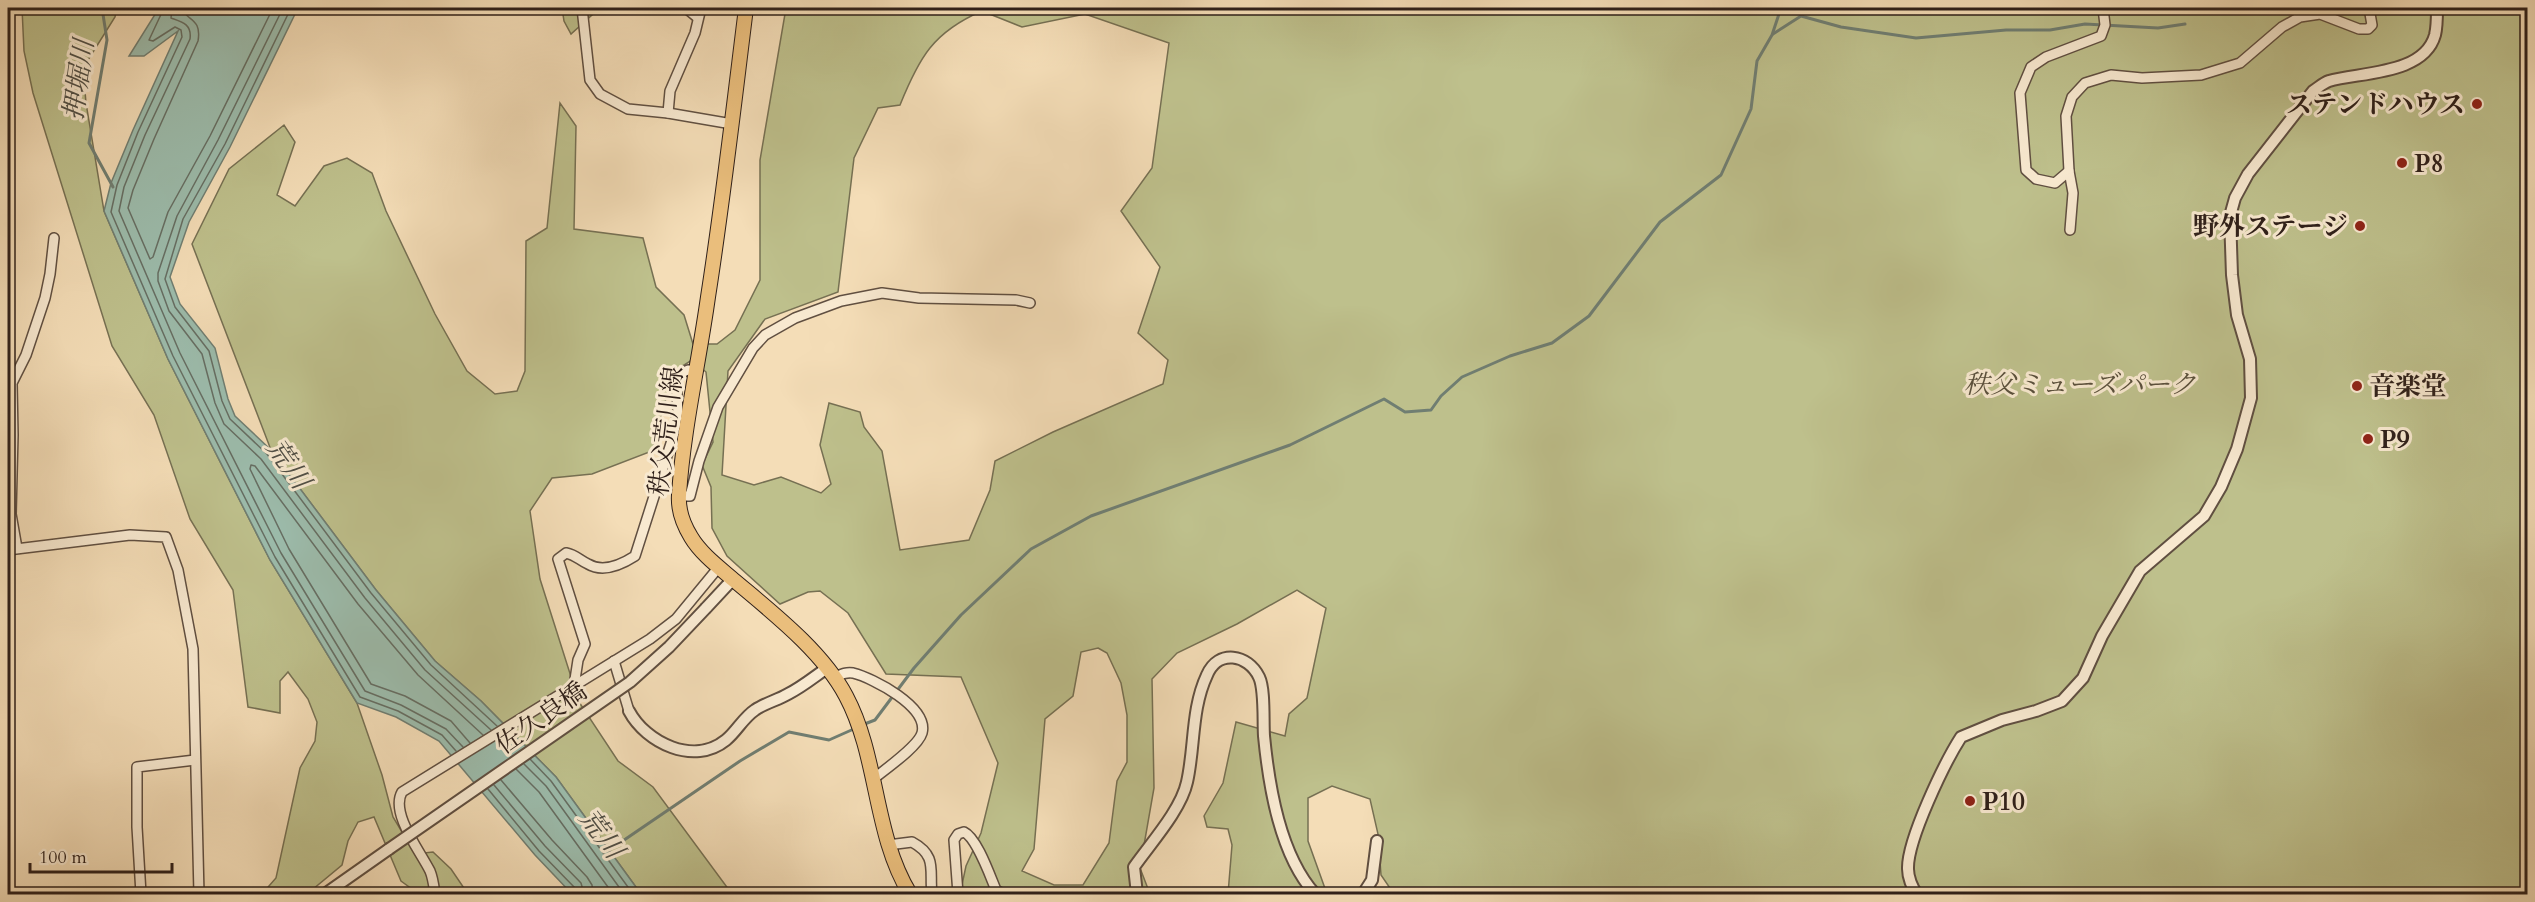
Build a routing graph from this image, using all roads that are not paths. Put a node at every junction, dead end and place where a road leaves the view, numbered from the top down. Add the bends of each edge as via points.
1 (582, 8) edge
2 (686, 8) edge
3 (746, 8) edge
4 (2103, 8) edge
5 (2369, 8) edge
6 (2437, 8) edge
7 (699, 12) edge
8 (668, 113) junction
9 (732, 124) junction
10 (2069, 171) junction
11 (2070, 230) dead end
12 (54, 238) dead end
13 (1030, 303) dead end
14 (697, 371) junction
15 (10, 383) edge
16 (679, 496) junction
17 (12, 549) edge
18 (718, 568) junction
19 (733, 579) junction
20 (614, 661) junction
21 (831, 673) junction
22 (574, 686) junction
23 (629, 711) joint
24 (195, 760) junction
25 (872, 780) junction
26 (1377, 841) dead end
27 (888, 844) junction
28 (141, 894) edge
29 (199, 894) edge
30 (325, 894) edge
31 (435, 894) edge
32 (910, 894) edge
33 (932, 894) edge
34 (958, 894) edge
35 (1003, 894) edge
36 (1137, 894) edge
37 (1315, 894) edge
38 (1363, 894) edge
39 (1917, 894) edge

1 - 8 street via 590,80 600,94 628,109
2 - 7 street
3 - 9 main road, 秩父荒川線
4 - 10 street via 2105,24 2101,36 2046,57 2031,67 2020,93 2026,170 2036,179 2055,183
5 - 10 street via 2373,20 2368,29 2320,15 2300,17 2282,27 2240,63 2201,75 2111,75 2085,83 2072,97 2066,116
6 - 39 street via 2435,35 2428,50 2415,61 2328,82 2313,91 2248,174 2230,216 2232,275 2237,315 2250,359 2251,398 2221,487 2204,516 2140,571 2102,636 2084,678 2062,700 1961,736 1911,848 1908,869
7 - 8 street via 695,33 670,91
8 - 9 street
9 - 14 main road, 秩父荒川線
10 - 11 street via 2073,193
12 - 15 street via 45,298 26,355
13 - 16 street via 882,293 842,301 765,334 718,407 690,496
14 - 16 main road, 秩父荒川線
14 - 22 street via 688,370 676,380 678,411 673,437 635,556 608,568 591,567 578,556 566,553 558,560 585,644
15 - 17 street
16 - 18 main road, 秩父荒川線 via 684,524 692,539
17 - 24 street via 130,535 166,537 178,570 193,649
18 - 19 main road, 秩父荒川線
18 - 20 street via 676,619
19 - 21 main road, 秩父荒川線 via 790,629
19 - 30 street, 佐久良橋, bridge via 669,647 624,687
20 - 22 street
20 - 23 street
21 - 23 street via 756,709 728,739 696,751 658,743 640,729
21 - 25 main road, 秩父荒川線 via 855,717
21 - 25 street via 854,674 904,698 921,721 919,740
22 - 31 street via 402,792 398,798 399,812 431,874
24 - 28 street via 138,766
24 - 29 street
25 - 27 main road, 秩父荒川線
26 - 38 street via 1372,880
27 - 32 main road, 秩父荒川線
27 - 33 street via 912,842 927,852 933,874
34 - 35 street via 954,840 964,832 974,842 996,890
36 - 37 street via 1134,867 1180,800 1187,783 1194,721 1208,672 1214,663 1231,656 1241,658 1260,678 1266,747 1280,828 1306,885

